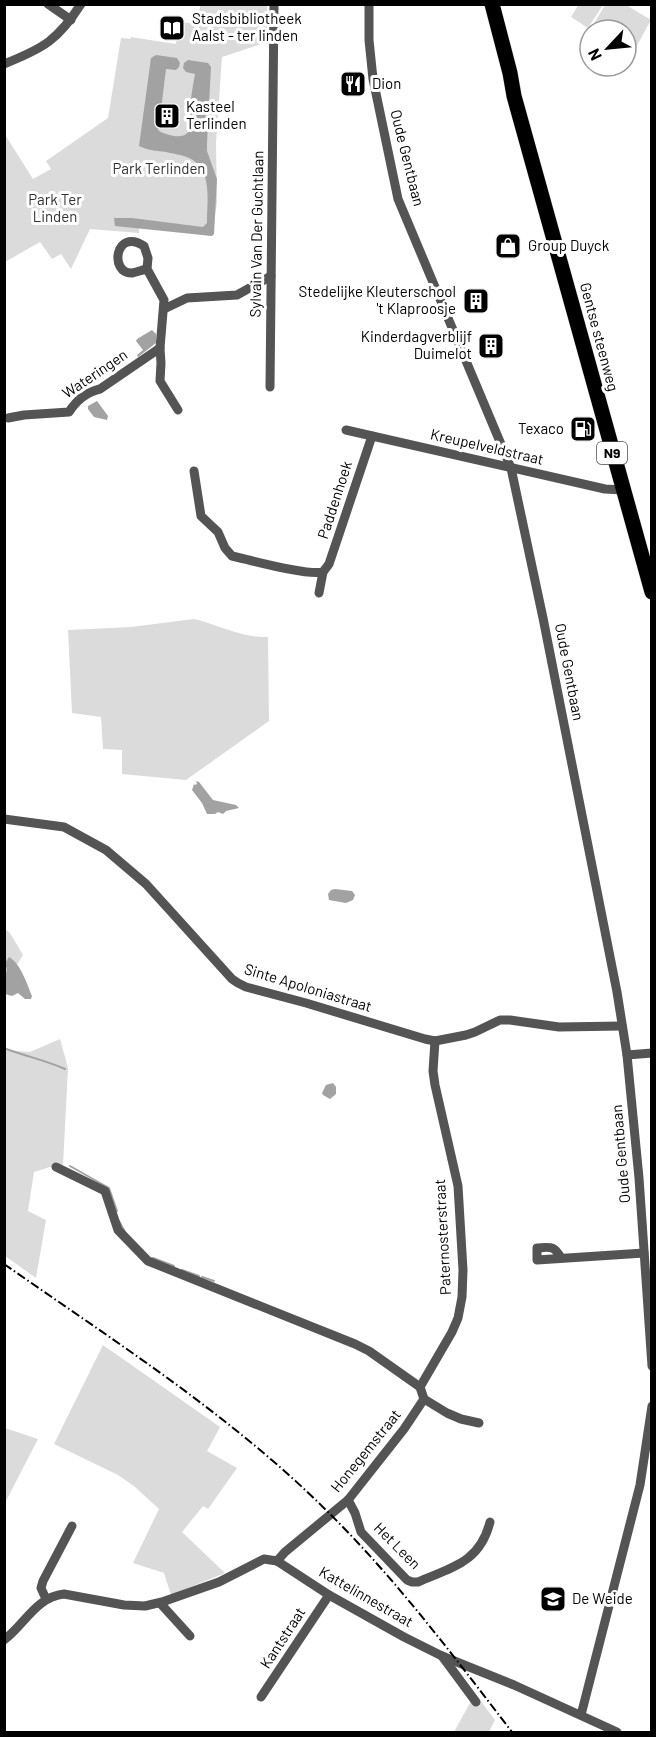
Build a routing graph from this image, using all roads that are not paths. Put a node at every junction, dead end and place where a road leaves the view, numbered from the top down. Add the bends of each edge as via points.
1 (48, 4) edge
2 (81, 4) edge
3 (369, 4) edge
4 (483, 4) edge
5 (492, 4) edge
6 (277, 6) edge
7 (71, 20) junction
8 (4, 64) edge
9 (513, 91) junction
10 (147, 269) dead end
11 (271, 276) junction
12 (164, 309) junction
13 (160, 348) junction
14 (270, 387) dead end
15 (178, 410) dead end
16 (8, 418) dead end
17 (346, 430) dead end
18 (372, 436) junction
19 (511, 468) junction
20 (194, 471) dead end
21 (623, 490) junction
22 (323, 572) junction
23 (651, 592) edge
24 (319, 593) dead end
25 (4, 819) edge
26 (622, 1026) junction
27 (435, 1041) junction
28 (651, 1053) edge
29 (627, 1055) junction
30 (60, 1169) dead end
31 (644, 1252) junction
32 (561, 1258) dead end
33 (651, 1366) edge
34 (420, 1387) junction
35 (424, 1399) junction
36 (651, 1406) edge
37 (479, 1423) dead end
38 (348, 1500) junction
39 (490, 1522) dead end
40 (72, 1526) dead end
41 (277, 1561) junction
42 (329, 1595) junction
43 (46, 1599) junction
44 (160, 1603) junction
45 (189, 1636) dead end
46 (4, 1640) edge
47 (442, 1656) junction
48 (261, 1697) dead end
49 (476, 1702) dead end
50 (581, 1715) junction
51 (617, 1732) edge

1 - 7 street
2 - 7 street
3 - 19 street, Oude Gentbaan via 373,80 398,199
4 - 9 main road, Gentse steenweg / N9 via 503,77
5 - 9 main road, Gentse steenweg / N9
6 - 11 street, Sylvain Van Der Guchtlaan
7 - 8 street via 42,47
9 - 21 main road, Gentse steenweg / N9
10 - 12 street via 164,300
11 - 12 street via 237,294 187,298
11 - 14 street, Sylvain Van Der Guchtlaan
12 - 13 street
13 - 15 street via 160,381
13 - 16 street, Wateringen via 76,402 69,412
17 - 18 street, Kreupelveldstraat
18 - 19 street, Kreupelveldstraat
18 - 22 street, Paddenhoek
19 - 21 street, Kreupelveldstraat
19 - 26 street, Oude Gentbaan
20 - 22 street via 201,516 218,532 229,553 271,565
21 - 23 main road, Gentse steenweg / N9
22 - 24 street, Paddenhoek
25 - 27 street, Sinte Apoloniastraat via 64,827 106,850 146,884 238,984
26 - 27 street, Sinte Apoloniastraat via 559,1027 500,1020 475,1032
26 - 29 street, Oude Gentbaan
27 - 34 street, Paternosterstraat via 435,1085 458,1186 462,1297 452,1332
28 - 29 street
29 - 31 street, Oude Gentbaan
30 - 34 street via 105,1191 121,1235 148,1261 369,1351
31 - 32 street
31 - 33 street, Oude Gentbaan
34 - 35 street
35 - 37 street via 447,1413
35 - 38 street, Honegemstraat
36 - 50 street via 633,1512
38 - 39 street, Het Leen via 361,1532 412,1582 472,1556 487,1536
38 - 41 street, Honegemstraat
40 - 43 street via 43,1581 41,1588
41 - 42 street, Kattelinnestraat
41 - 44 street via 264,1559 219,1582
42 - 47 street, Kattelinnestraat
42 - 48 street, Kantstraat
43 - 44 street via 64,1594 124,1605
43 - 46 street
44 - 45 street
47 - 49 street, Kattelinnestraat
47 - 50 street, Kattelinnestraat
50 - 51 street, Kattelinnestraat

